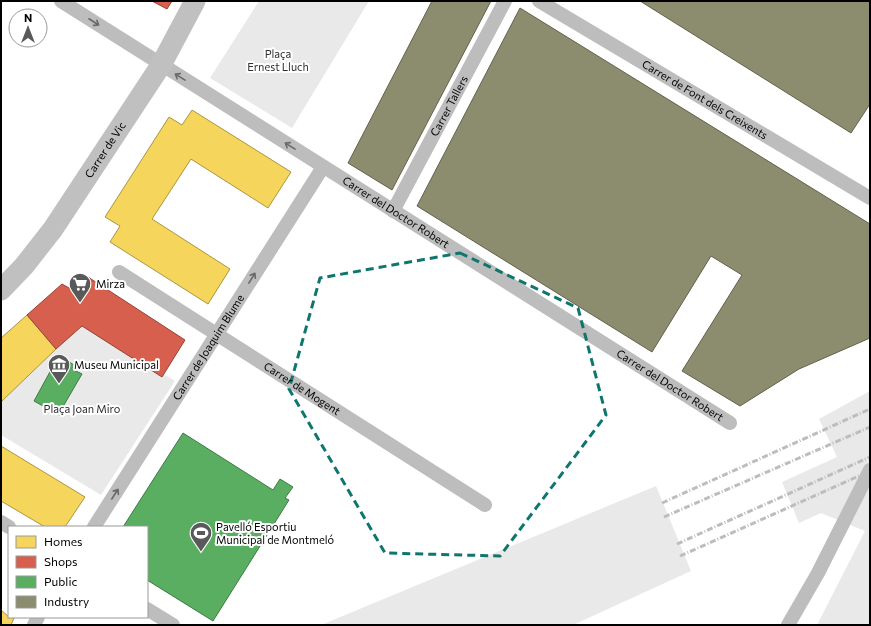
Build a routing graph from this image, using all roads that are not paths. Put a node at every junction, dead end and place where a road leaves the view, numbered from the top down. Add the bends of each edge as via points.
1 (61, 1) edge
2 (195, 1) edge
3 (505, 1) edge
4 (539, 1) edge
5 (161, 65) junction
6 (323, 167) junction
7 (870, 198) edge
8 (393, 211) junction
9 (119, 272) dead end
10 (1, 290) edge
11 (217, 334) junction
12 (730, 423) dead end
13 (870, 470) edge
14 (485, 505) dead end
15 (95, 526) edge
16 (148, 610) edge
17 (173, 625) edge
18 (788, 625) edge

1 -> 5 street, Carrer del Doctor Robert
2 - 5 street, Carrer de Vic
3 - 8 street, Carrer Tallers
4 - 7 street, Carrer de Font dels Creixents
6 -> 5 street, Carrer del Doctor Robert
5 - 10 street, Carrer de Vic via 53,229
6 - 8 street, Carrer del Doctor Robert
11 -> 6 street, Carrer de Joaquim Blume
8 - 12 street, Carrer del Doctor Robert
9 - 11 street, Carrer de Mogent
11 - 14 street, Carrer de Mogent
15 -> 11 street, Carrer de Joaquim Blume
13 - 18 street via 818,573
16 - 17 street

